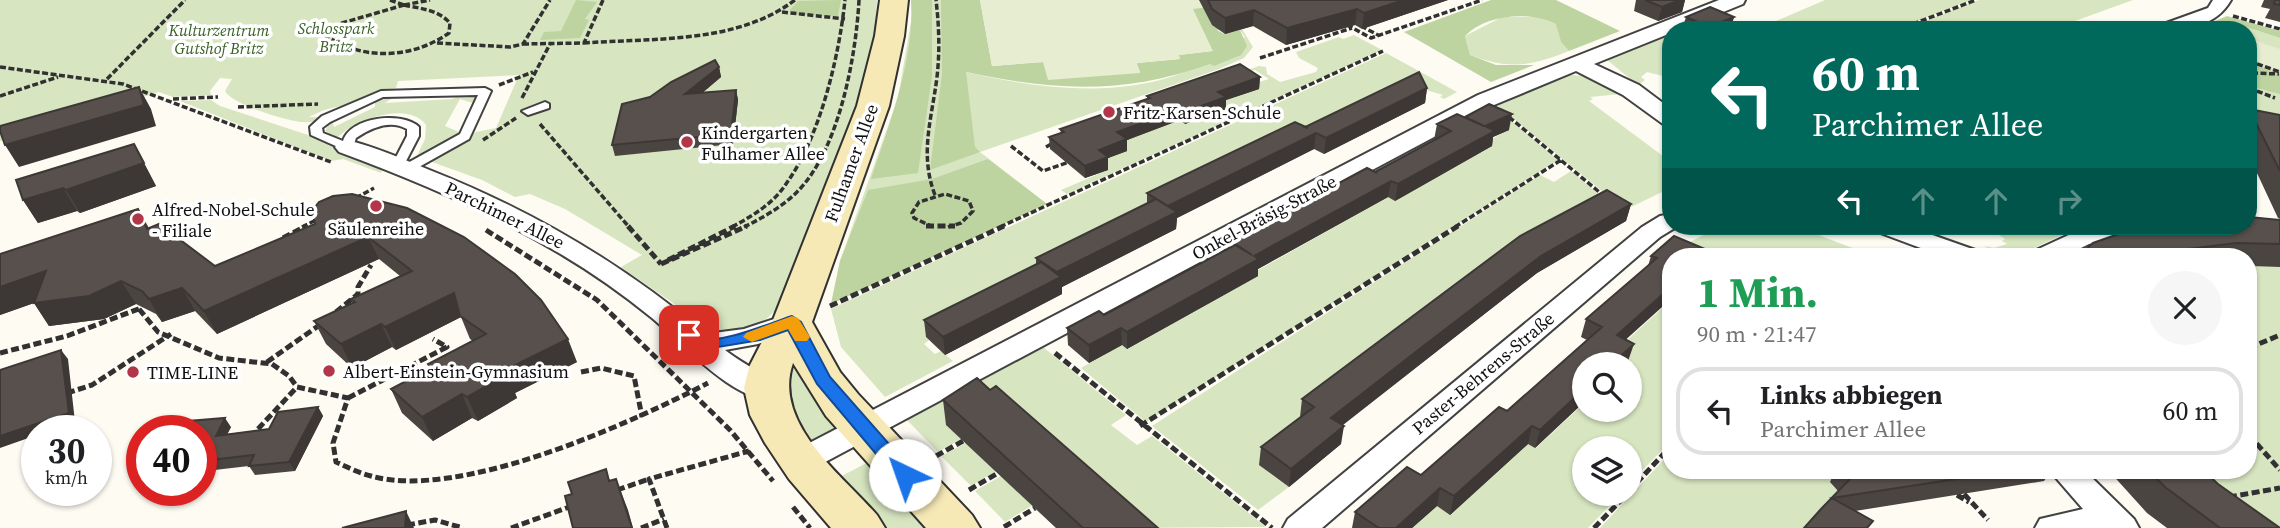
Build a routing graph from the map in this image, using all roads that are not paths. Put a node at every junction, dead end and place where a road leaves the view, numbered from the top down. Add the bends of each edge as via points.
1 (894, 0) edge
2 (1736, 0) edge
3 (2218, 6) edge
4 (1684, 21) edge
5 (2185, 21) edge
6 (1662, 30) edge
7 (1577, 64) junction
8 (1631, 90) junction
9 (1662, 102) edge
10 (545, 106) dead end
11 (528, 111) road end
12 (1662, 112) edge
13 (344, 156) junction
14 (402, 167) junction
15 (1660, 227) dead end
16 (1909, 235) edge
17 (1935, 235) edge
18 (2097, 235) edge
19 (1945, 248) edge
20 (1955, 248) edge
21 (2061, 248) edge
22 (809, 315) junction
23 (700, 344) junction
24 (766, 391) junction
25 (862, 427) junction
26 (786, 468) junction
27 (2074, 479) edge
28 (962, 509) edge
29 (2116, 523) edge
30 (860, 528) edge
31 (1300, 528) edge
32 (2052, 528) edge

1 - 22 street, Fulhamer Allee via 883,66
2 - 4 street, Onkel-Bräsig-Straße
3 - 5 street
6 - 7 street, Onkel-Bräsig-Straße
7 - 8 street
7 - 25 street, Onkel-Bräsig-Straße via 1486,100
8 - 9 street
8 - 12 street
10 - 11 lane
13 - 14 street, Parchimer Allee
13 - 14 lane via 350,136 367,126 408,123 413,136
13 - 14 lane, Parchimer Allee via 317,135 316,127 377,95 485,90 465,136
14 - 23 street, Parchimer Allee via 523,220 578,251
15 - 31 street, Paster-Behrens-Straße
16 - 19 street
17 - 20 street
18 - 21 street
22 - 23 street via 748,338
22 - 24 street via 773,355
22 - 25 street via 823,380
23 - 24 street, Parchimer Allee via 728,371
24 - 26 street
25 - 26 street, Onkel-Bräsig-Straße
25 - 28 street
26 - 30 street
27 - 29 street
29 - 32 street

